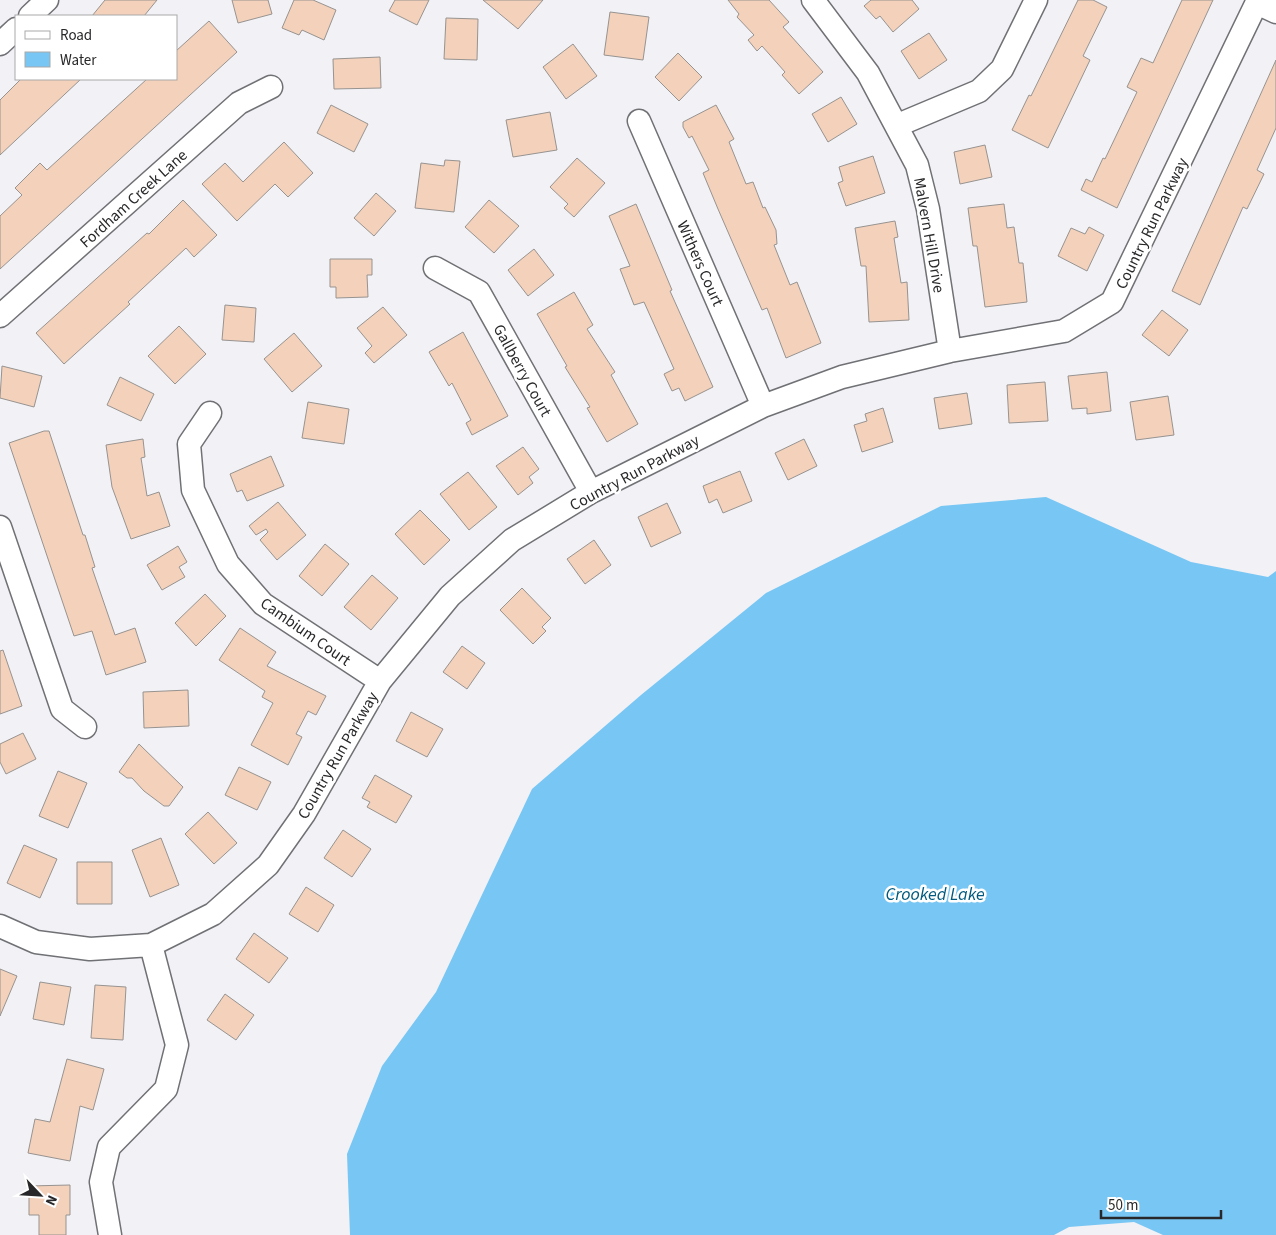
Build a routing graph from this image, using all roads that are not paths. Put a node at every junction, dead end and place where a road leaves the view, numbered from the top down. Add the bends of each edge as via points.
1 (48, 0) edge
2 (813, 0) edge
3 (1036, 0) edge
4 (1264, 5) edge
5 (31, 15) edge
6 (15, 30) edge
7 (0, 44) edge
8 (271, 86) dead end
9 (639, 121) dead end
10 (898, 125) junction
11 (435, 268) dead end
12 (1, 313) edge
13 (950, 351) junction
14 (764, 406) junction
15 (210, 413) dead end
16 (591, 492) junction
17 (0, 527) edge
18 (380, 681) junction
19 (85, 727) dead end
20 (0, 926) edge
21 (151, 945) junction
22 (110, 1235) edge

1 - 5 street
2 - 10 street, Malvern Hill Drive via 868,73
3 - 10 street via 1002,69 978,91
4 - 13 street, Country Run Parkway via 1112,302 1064,331
6 - 7 street
8 - 12 street, Fordham Creek Lane via 240,103
9 - 14 street, Withers Court
10 - 13 street, Malvern Hill Drive via 917,165 928,209
11 - 16 street, Gallberry Court via 479,292
13 - 14 street, Country Run Parkway via 842,377
14 - 16 street, Country Run Parkway
15 - 18 street, Cambium Court via 189,444 193,490 228,564 263,604
16 - 18 street, Country Run Parkway via 512,540 457,590
17 - 19 street via 62,709
18 - 21 street, Country Run Parkway via 304,814 268,865 213,914
20 - 21 street, Country Run Parkway via 36,942 90,949
21 - 22 street via 178,1044 166,1089 110,1147 101,1182

